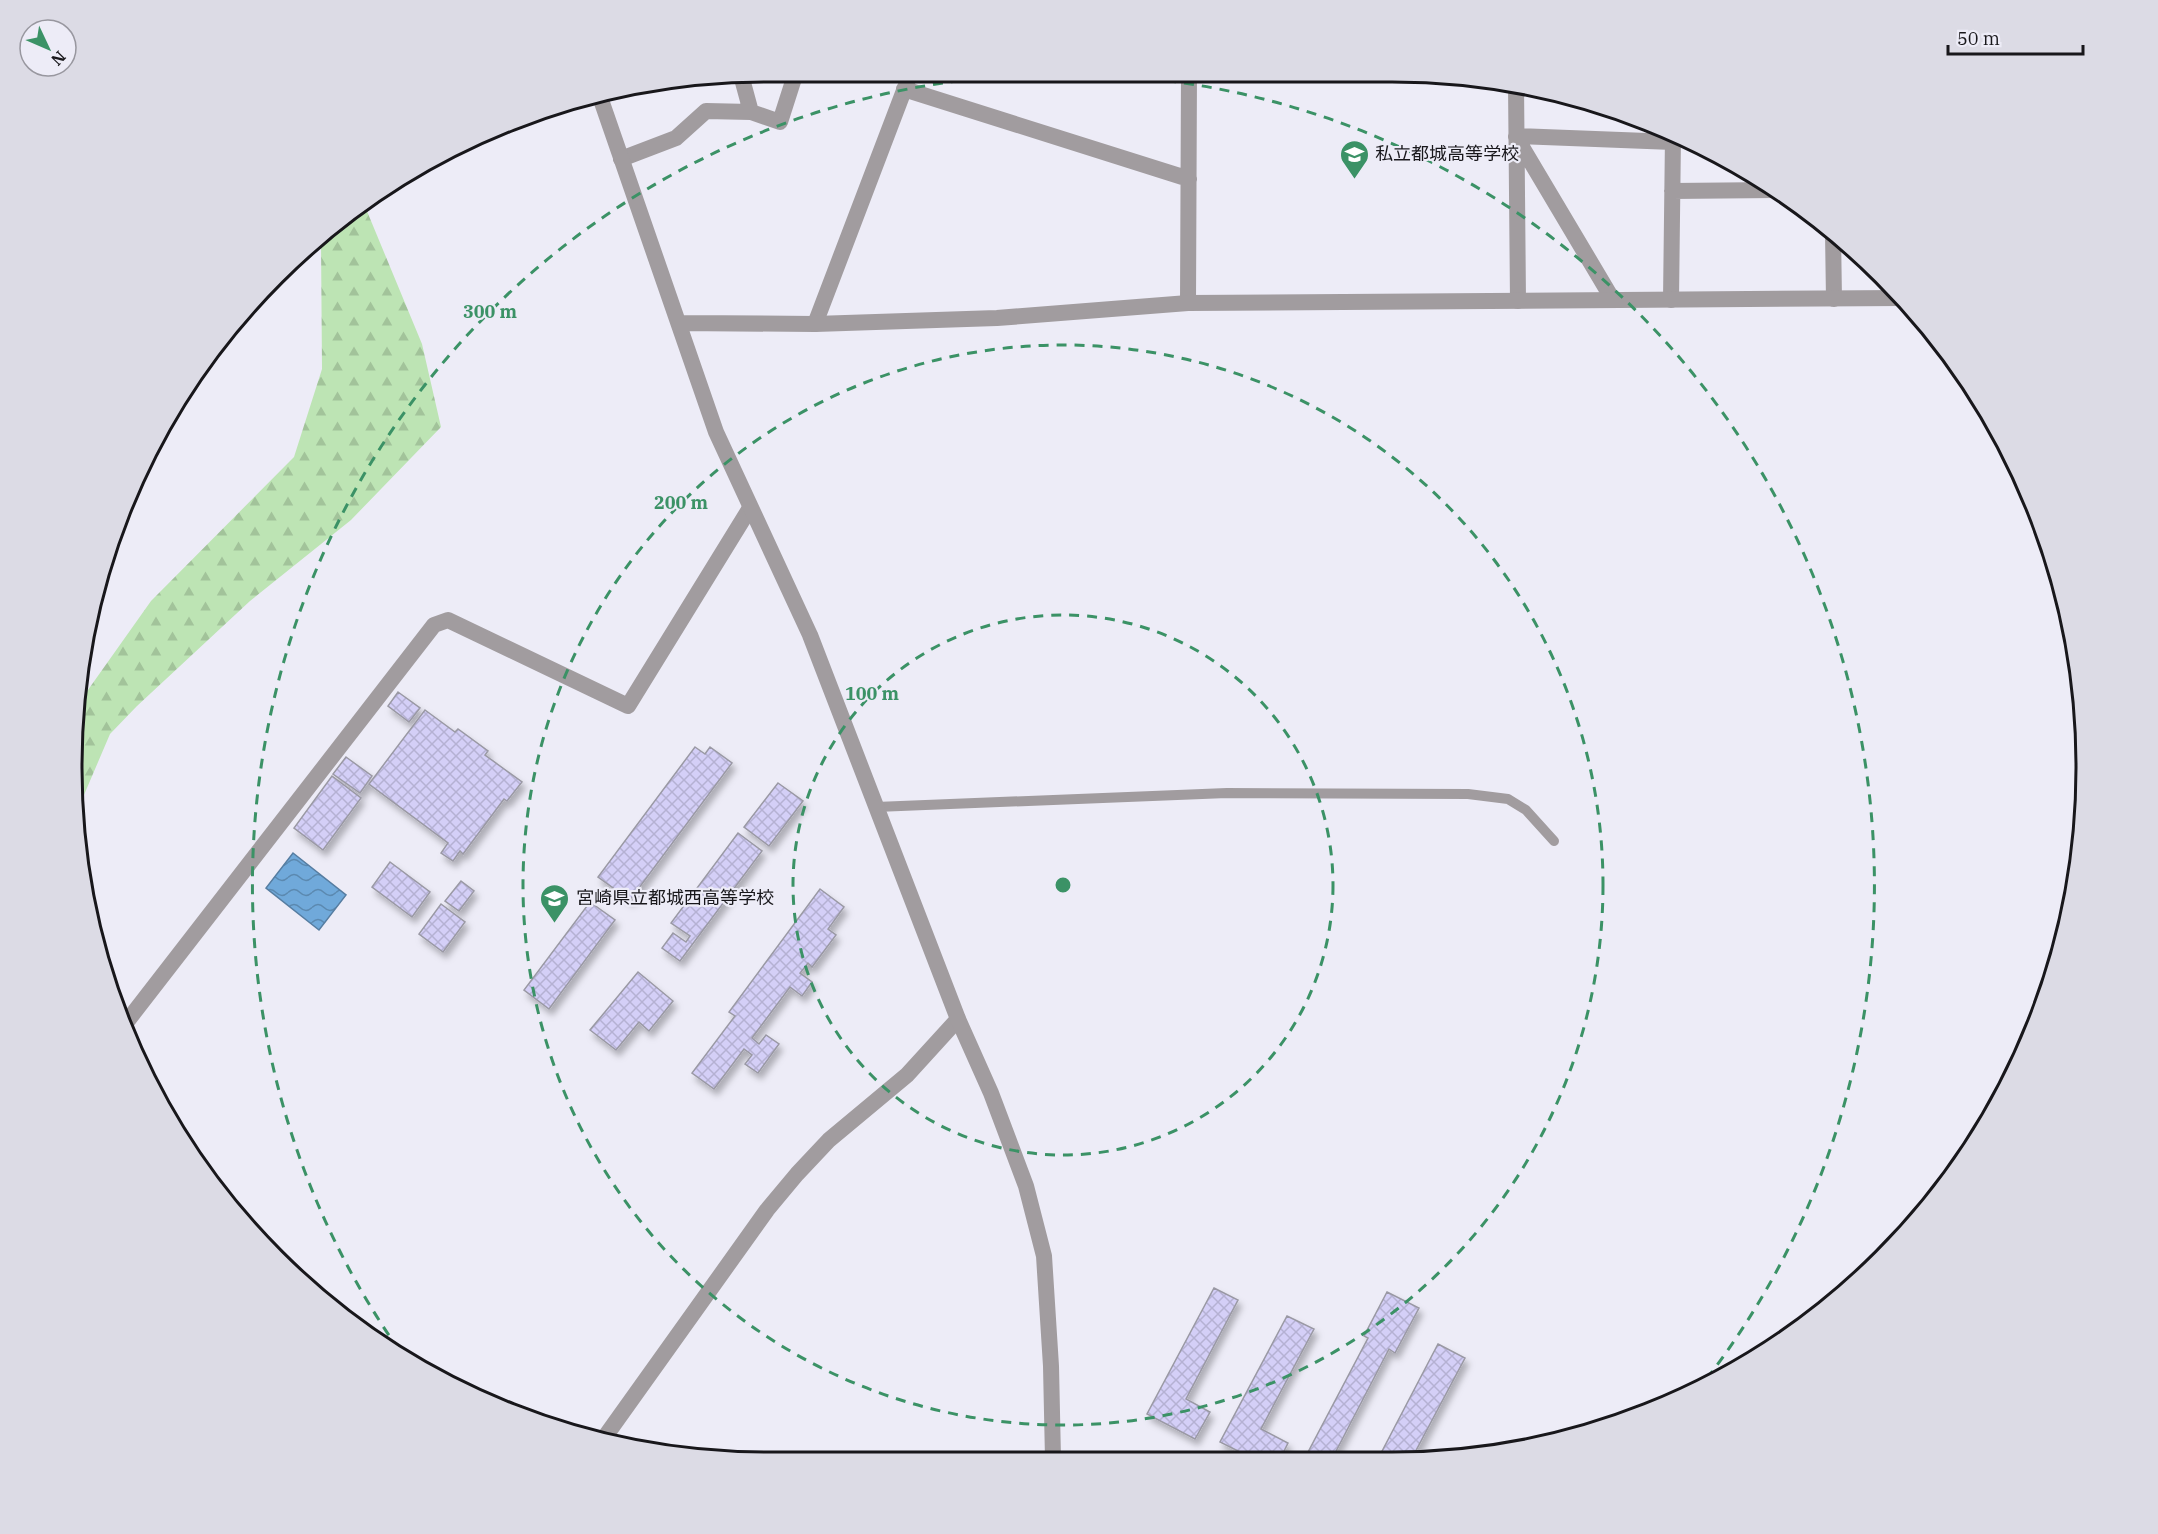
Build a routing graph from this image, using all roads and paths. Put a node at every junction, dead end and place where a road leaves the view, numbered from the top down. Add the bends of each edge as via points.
1 (792, 82) edge
2 (907, 82) edge
3 (1189, 82) edge
4 (743, 83) edge
5 (904, 89) junction
6 (1516, 94) edge
7 (602, 103) edge
8 (751, 112) junction
9 (1516, 136) junction
10 (1662, 139) edge
11 (1673, 144) edge
12 (621, 159) junction
13 (1189, 179) junction
14 (1759, 190) edge
15 (1671, 191) junction
16 (1833, 245) edge
17 (1889, 298) edge
18 (1834, 299) junction
19 (1613, 300) junction
20 (1671, 300) junction
21 (1518, 302) junction
22 (1188, 303) junction
23 (679, 323) junction
24 (814, 324) junction
25 (750, 508) junction
26 (876, 807) junction
27 (1554, 841) dead end
28 (130, 1016) edge
29 (958, 1019) junction
30 (608, 1432) edge
31 (1053, 1452) edge

1 - 8 street via 780,122
2 - 5 street
3 - 13 street
4 - 8 street
5 - 13 street
5 - 24 street
6 - 9 street
7 - 12 street
8 - 12 street via 706,111 676,138
9 - 10 street
9 - 19 street
9 - 21 street
11 - 15 street
12 - 23 street
13 - 22 street
14 - 15 street
15 - 20 street
16 - 18 street
17 - 18 street
18 - 20 street
19 - 20 street
19 - 21 street
21 - 22 street
22 - 24 street via 997,318
23 - 24 street
23 - 25 street via 716,432
25 - 26 street via 810,635
25 - 28 street via 628,706 448,620 434,625
26 - 27 lane via 1227,793 1468,794 1508,799 1526,810
26 - 29 street
29 - 30 street via 907,1075 829,1140 797,1174
29 - 31 street via 1026,1186 1044,1256

